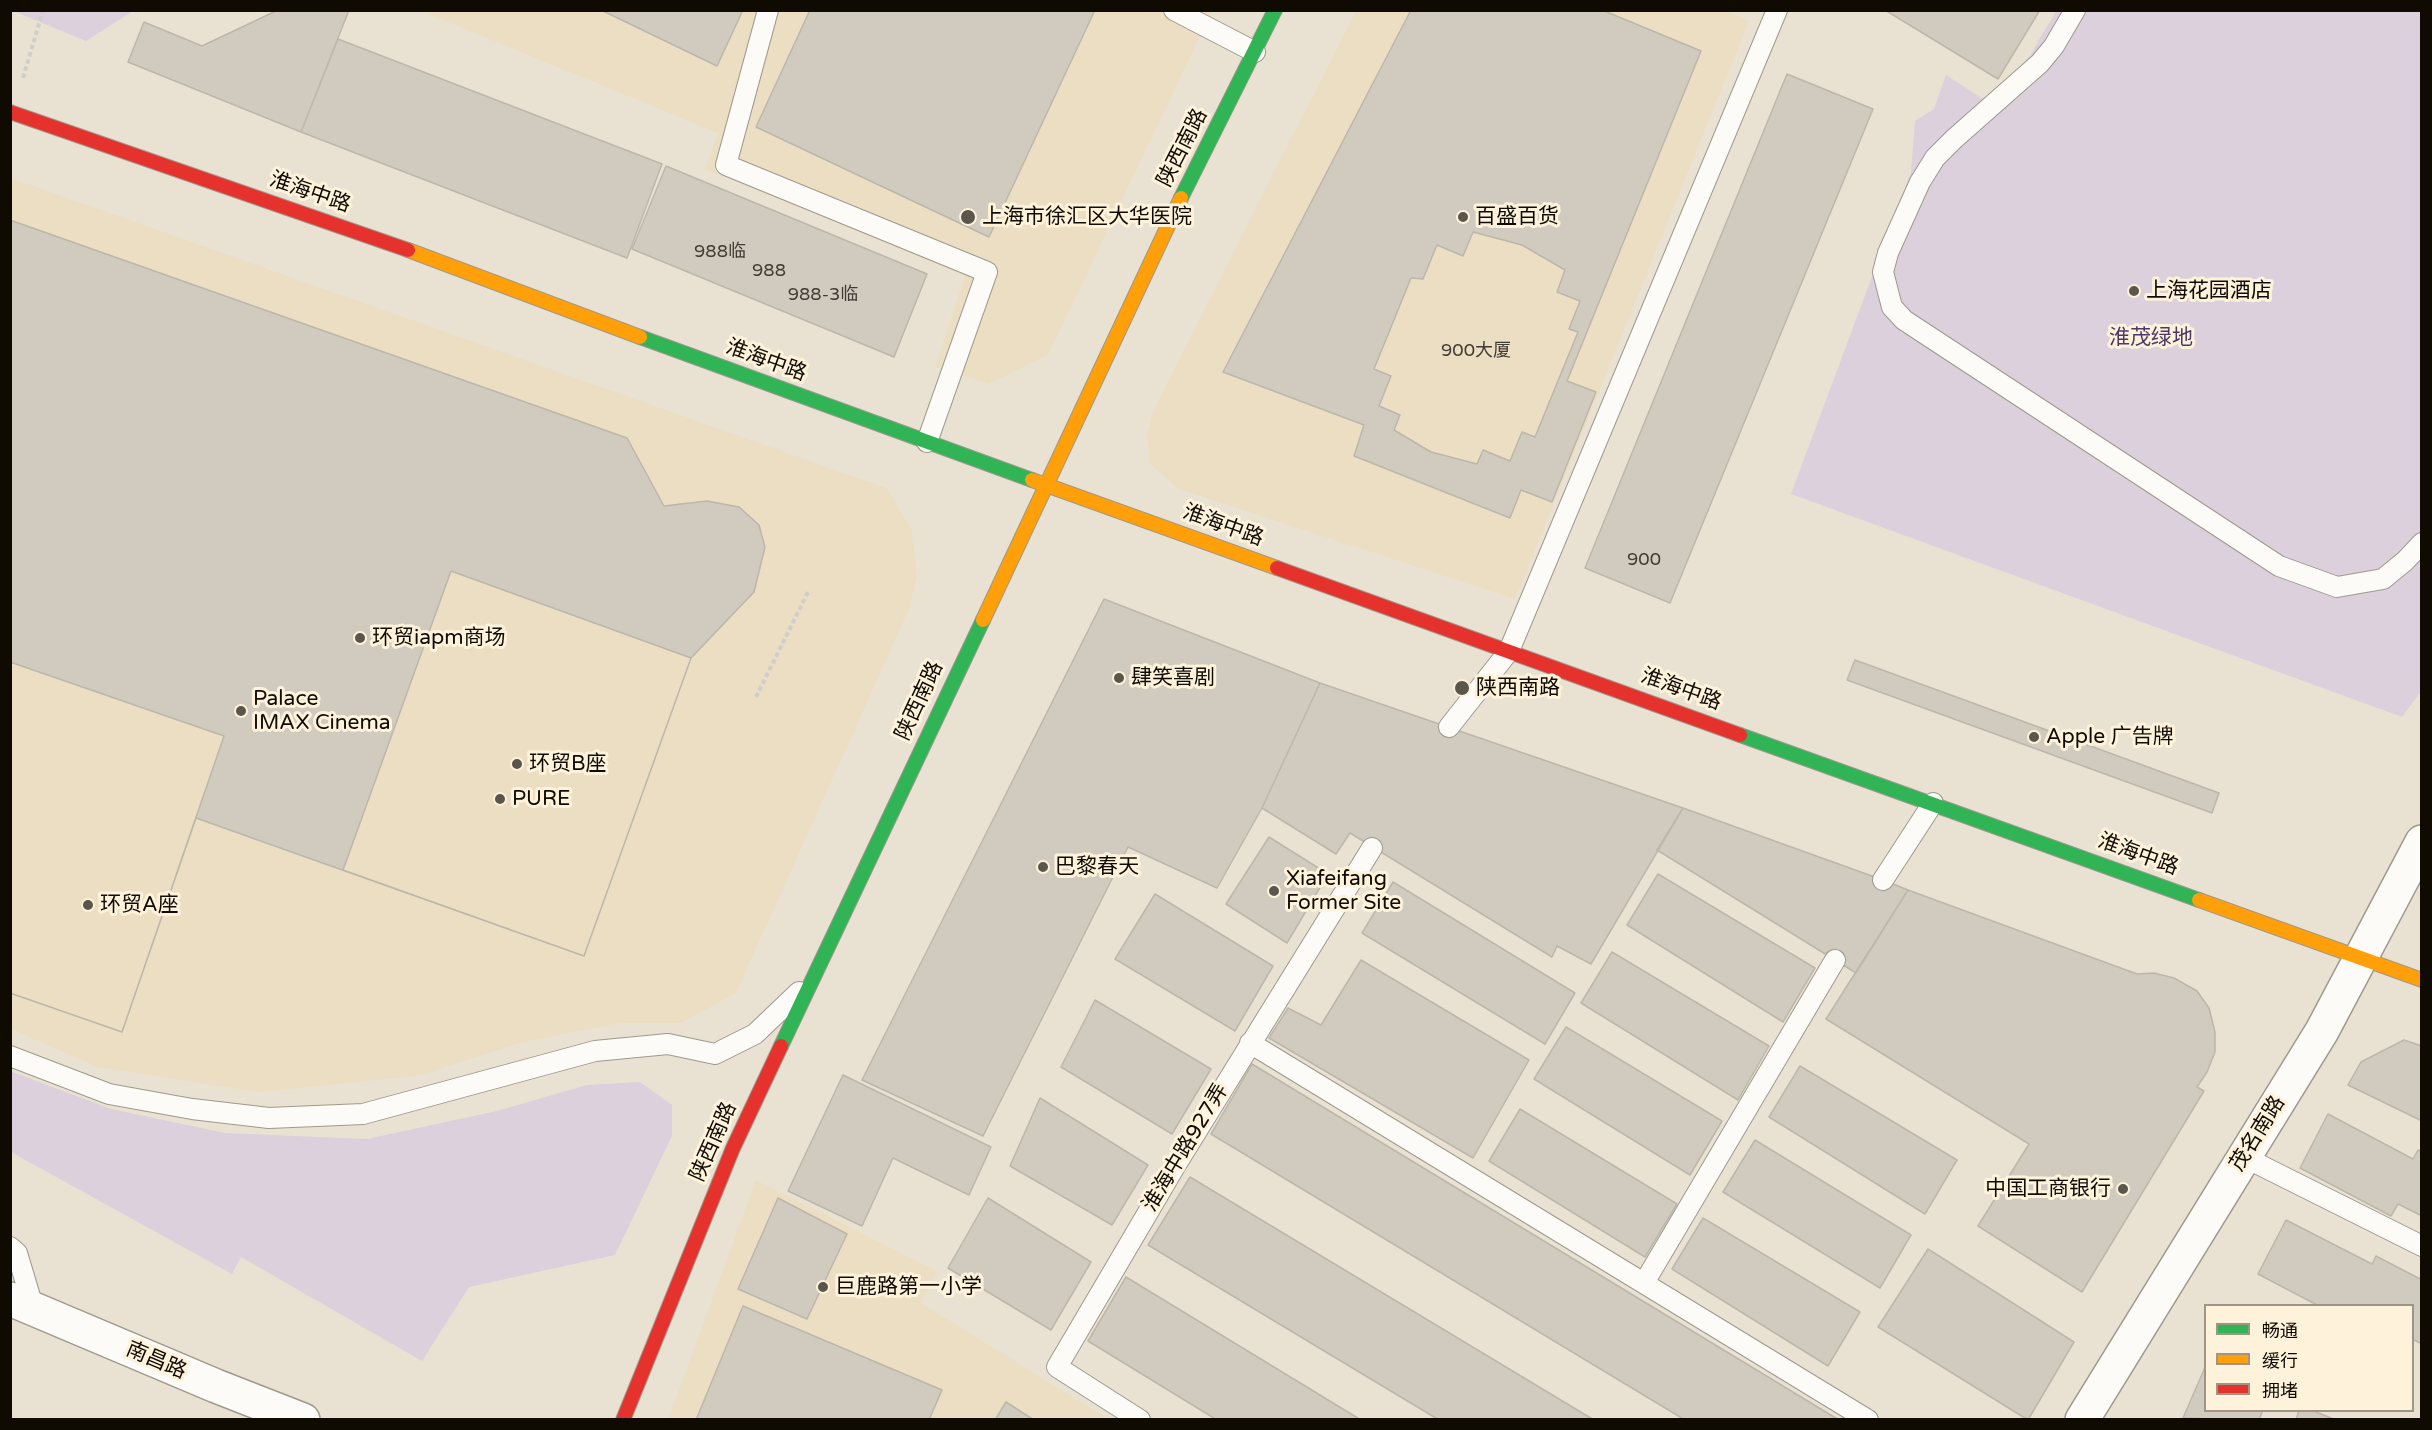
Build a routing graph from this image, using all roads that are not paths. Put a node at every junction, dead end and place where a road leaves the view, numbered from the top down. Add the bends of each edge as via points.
1 (768, 10) edge
2 (1174, 10) edge
3 (1275, 10) edge
4 (1777, 10) edge
5 (2075, 10) edge
6 (1255, 52) junction
7 (11, 113) edge
8 (927, 442) junction
9 (1046, 485) junction
10 (2421, 543) edge
11 (1509, 651) junction
12 (1449, 727) dead end
13 (1933, 803) junction
14 (2421, 842) edge
15 (1372, 848) dead end
16 (1883, 880) dead end
17 (2361, 957) junction
18 (1835, 960) dead end
19 (812, 980) junction
20 (2421, 980) edge
21 (1250, 1043) junction
22 (10, 1056) edge
23 (2244, 1157) junction
24 (2421, 1246) edge
25 (10, 1247) edge
26 (1644, 1283) junction
27 (22, 1304) edge
28 (303, 1419) edge
29 (623, 1419) edge
30 (1140, 1419) edge
31 (1868, 1419) edge
32 (2082, 1419) edge

1 - 8 lane via 726,165 987,272
2 - 6 lane
3 - 6 main road, 陕西南路
4 - 11 lane
5 - 10 lane via 2040,63 1954,139 1925,174 1883,272 1892,308 1904,320 2279,566 2337,587 2383,579
6 - 9 main road, 陕西南路 via 1165,229
7 - 8 main road, 淮海中路 via 374,237
8 - 9 main road, 淮海中路
9 - 11 main road, 淮海中路
9 - 19 main road, 陕西南路
11 - 12 lane
11 - 13 main road, 淮海中路
13 - 16 lane
13 - 17 main road, 淮海中路
14 - 17 street, 茂名南路
15 - 21 lane, 淮海中路927弄
17 - 20 main road, 淮海中路
17 - 23 street, 茂名南路 via 2322,1031
18 - 26 lane
19 - 22 lane via 754,1034 715,1054 668,1044 595,1051 363,1114 269,1118 192,1109 109,1094
19 - 29 main road, 陕西南路 via 733,1148
21 - 26 lane
21 - 30 lane, 淮海中路927弄 via 1057,1367
23 - 24 lane
23 - 32 street, 茂名南路
25 - 27 lane via 17,1253
26 - 31 lane
27 - 28 street, 南昌路

